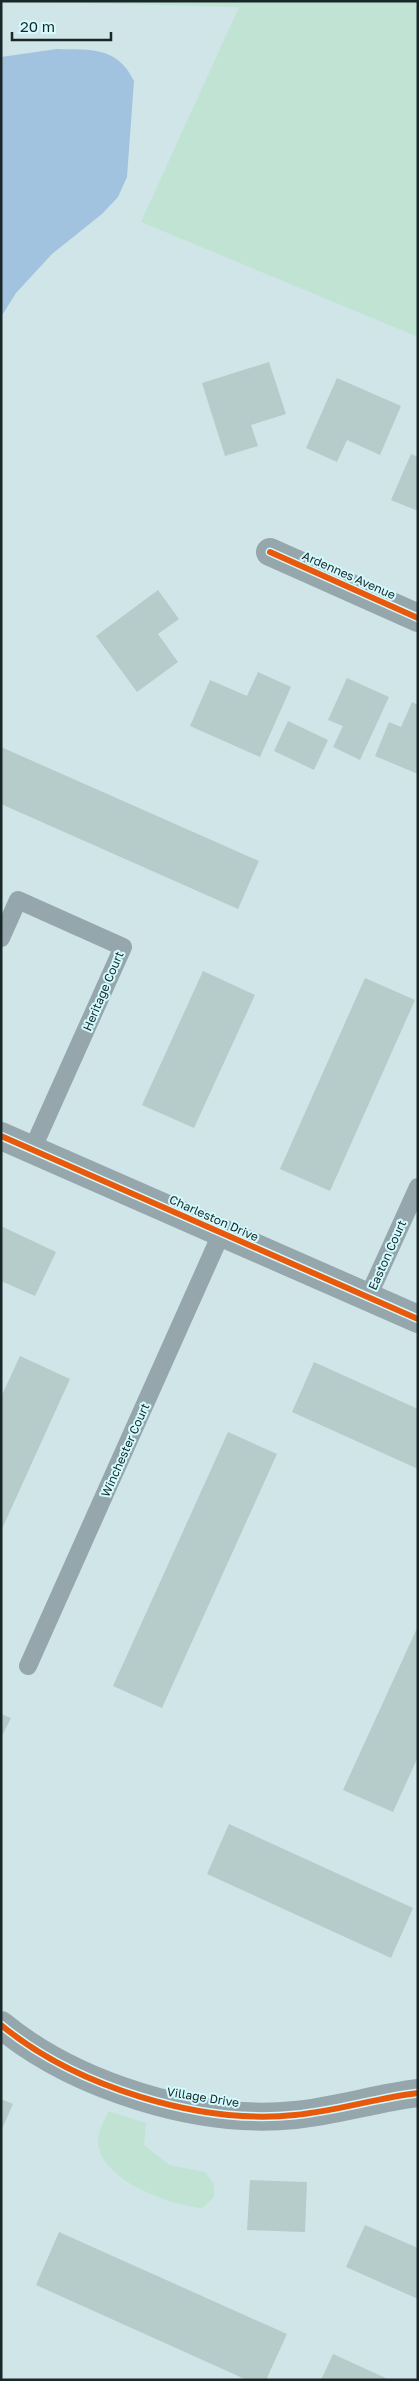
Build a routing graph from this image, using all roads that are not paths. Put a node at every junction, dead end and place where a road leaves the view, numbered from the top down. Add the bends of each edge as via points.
1 (270, 552) dead end
2 (418, 618) edge
3 (1, 938) edge
4 (1, 1136) edge
5 (32, 1150) junction
6 (418, 1186) edge
7 (221, 1234) junction
8 (368, 1297) junction
9 (418, 1319) edge
10 (28, 1666) dead end
11 (1, 2025) edge
12 (418, 2093) edge

1 - 2 street, Ardennes Avenue
3 - 5 lane, Heritage Court via 18,900 123,947
4 - 5 street, Charleston Drive
5 - 7 street, Charleston Drive
6 - 8 lane, Easton Court
7 - 8 street, Charleston Drive
7 - 10 lane, Winchester Court
8 - 9 street, Charleston Drive
11 - 12 street, Village Drive via 36,2049 104,2085 173,2105 213,2112 250,2116 294,2115

